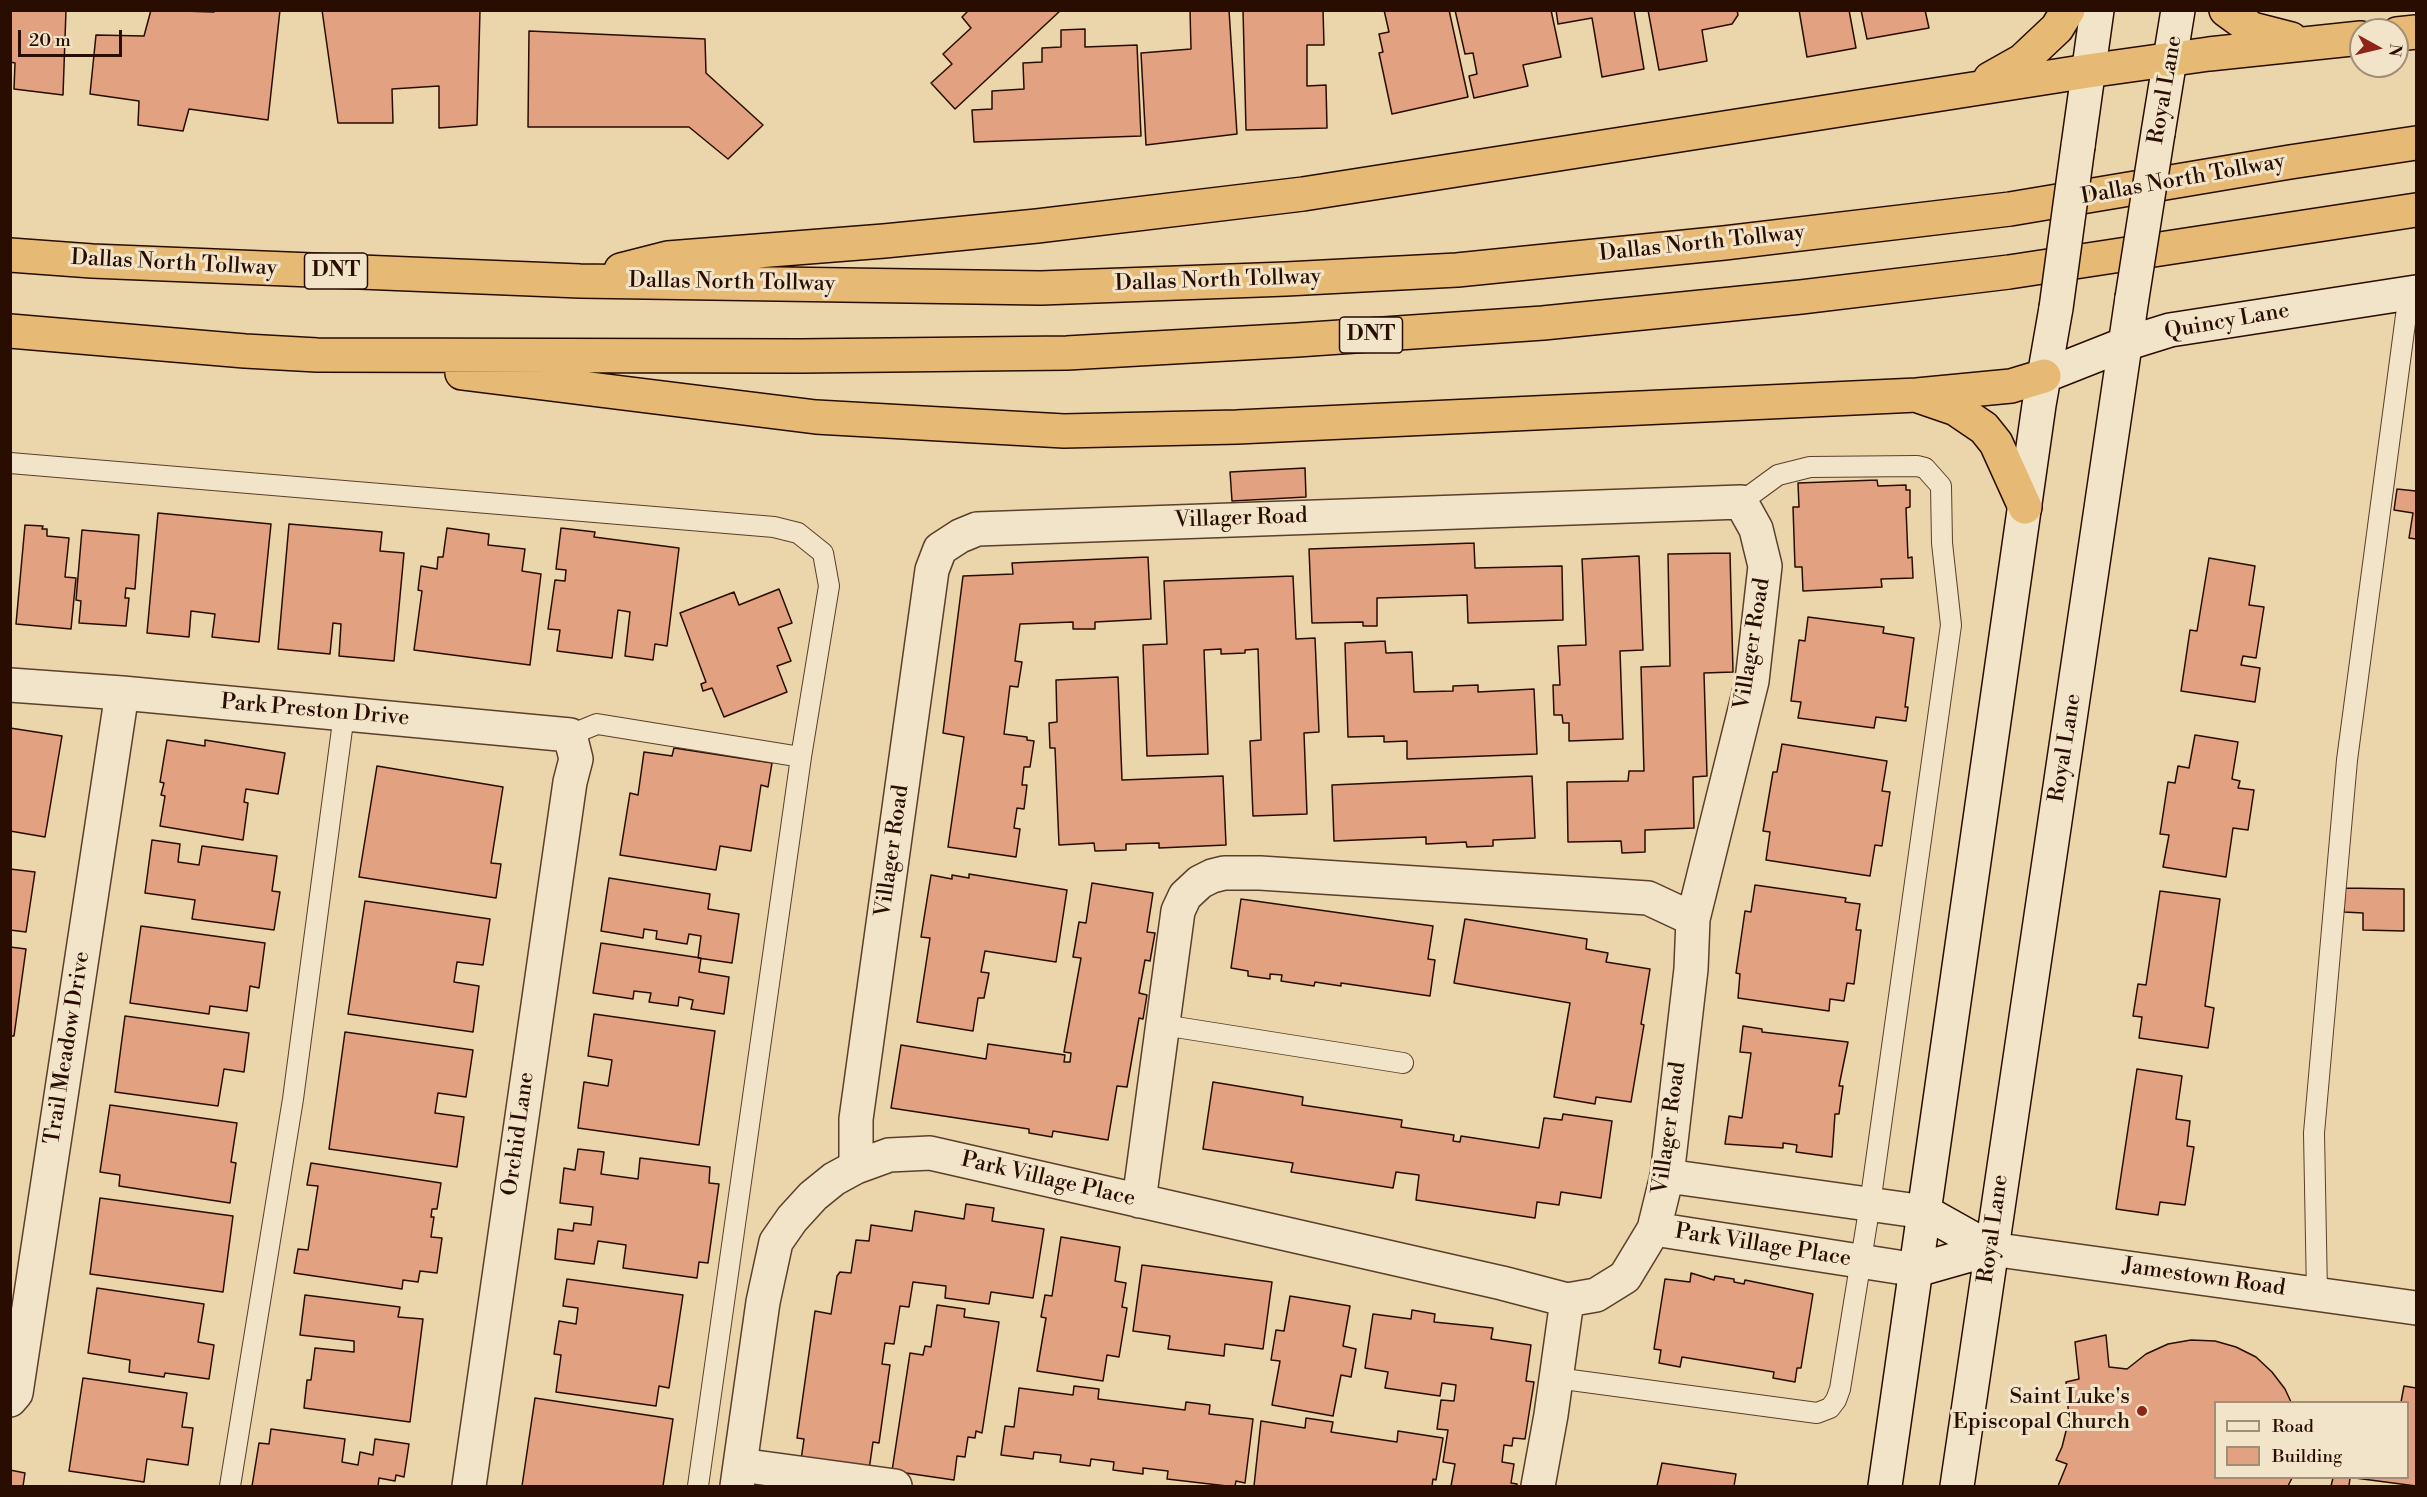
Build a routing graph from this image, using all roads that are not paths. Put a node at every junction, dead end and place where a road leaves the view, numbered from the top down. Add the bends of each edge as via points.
1 (2068, 10) edge
2 (2097, 10) edge
3 (2178, 10) edge
4 (2226, 10) edge
5 (2349, 39) edge
6 (2307, 43) junction
7 (2170, 59) junction
8 (2088, 70) junction
9 (1972, 89) junction
10 (2416, 143) edge
11 (2416, 210) edge
12 (10, 255) edge
13 (580, 281) junction
14 (2413, 293) edge
15 (10, 331) edge
16 (2125, 344) junction
17 (317, 355) junction
18 (2044, 376) junction
19 (1917, 395) junction
20 (10, 463) edge
21 (1741, 502) junction
22 (2025, 507) junction
23 (10, 685) edge
24 (122, 693) junction
25 (344, 714) junction
26 (570, 735) junction
27 (801, 757) junction
28 (1693, 919) junction
29 (1162, 1025) junction
30 (1403, 1063) dead end
31 (856, 1167) junction
32 (1667, 1176) junction
33 (1139, 1201) junction
34 (1870, 1204) junction
35 (1924, 1212) junction
36 (1654, 1230) junction
37 (1991, 1249) junction
38 (1861, 1262) junction
39 (1917, 1270) junction
40 (2317, 1294) junction
41 (1568, 1300) junction
42 (2416, 1308) edge
43 (1556, 1378) junction
44 (10, 1400) edge
45 (739, 1476) edge
46 (230, 1486) edge
47 (469, 1486) edge
48 (698, 1486) edge
49 (896, 1486) edge
50 (1538, 1486) edge
51 (1885, 1486) edge
52 (1957, 1486) edge

1 - 9 highway via 2057,28 2022,61
2 - 8 street
3 - 7 street, Royal Lane
4 - 6 highway via 2253,29
5 - 6 highway
6 - 7 highway
7 - 8 highway
7 - 16 street, Royal Lane, bridge
8 - 9 highway
8 - 18 street, bridge
9 - 13 highway via 1304,194 1002,229 668,258
10 - 13 highway, Dallas North Tollway / DNT via 2010,210 1457,270 1041,288
11 - 17 highway, DNT via 1997,274 1801,297 1543,323 1297,340 1066,353
12 - 13 highway, Dallas North Tollway / DNT
14 - 16 street, Quincy Lane via 2170,330
14 - 40 lane via 2347,760 2314,1133
15 - 17 highway, DNT
16 - 18 street, Quincy Lane
16 - 37 street, Royal Lane
17 - 19 highway via 816,417 1064,430 1237,427
18 - 19 highway via 2011,386
18 - 22 street
19 - 22 highway via 1956,409 1983,428 1996,443
20 - 27 lane via 774,527 798,533 823,553 830,586
21 - 28 street, Villager Road via 1756,529 1765,566 1759,625 1752,681
21 - 31 street, Villager Road via 977,529 940,549 932,570 856,1119
21 - 34 lane via 1778,476 1810,467 1917,466 1925,468 1941,486 1942,543 1951,625
22 - 35 street
23 - 24 street, Park Preston Drive
24 - 25 street, Park Preston Drive
24 - 44 street, Trail Meadow Drive via 16,1393
25 - 26 street, Park Preston Drive
25 - 46 lane via 293,1099
26 - 27 lane via 597,724
26 - 47 street, Orchid Lane via 576,759
27 - 48 lane
28 - 29 street via 1648,898 1224,873 1200,882 1185,896 1178,911
28 - 32 street, Villager Road
29 - 30 lane
29 - 33 street
31 - 33 street, Park Village Place via 889,1155 930,1154
31 - 45 street, Park Village Place via 813,1196 776,1242 763,1302
32 - 34 street
32 - 36 street, Villager Road
33 - 41 street, Park Village Place
34 - 35 street
34 - 38 lane
35 - 37 street
35 - 39 street
36 - 38 street, Park Village Place
36 - 41 street, Park Village Place via 1625,1277 1596,1295
37 - 39 street
37 - 40 street, Jamestown Road
37 - 52 street, Royal Lane
38 - 39 street, Park Village Place
38 - 43 lane via 1840,1389 1830,1408 1817,1413
39 - 51 street
40 - 42 street, Jamestown Road
41 - 43 street
43 - 50 street
45 - 49 street, Park Village Place

